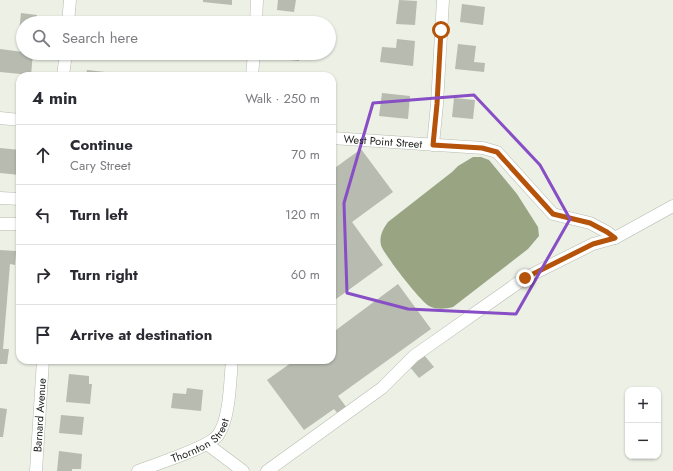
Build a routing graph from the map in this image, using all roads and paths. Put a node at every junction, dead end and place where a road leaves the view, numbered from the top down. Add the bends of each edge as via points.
1 (70, 0) edge
2 (257, 0) edge
3 (443, 0) edge
4 (69, 16) edge
5 (256, 16) edge
6 (65, 60) edge
7 (253, 60) edge
8 (64, 72) edge
9 (252, 72) edge
10 (0, 118) edge
11 (16, 120) edge
12 (336, 138) edge
13 (433, 145) junction
14 (0, 198) edge
15 (16, 199) edge
16 (673, 206) edge
17 (0, 224) edge
18 (16, 224) edge
19 (615, 238) junction
20 (43, 364) edge
21 (232, 364) edge
22 (207, 444) junction
23 (36, 471) edge
24 (138, 471) edge
25 (243, 471) edge
26 (267, 471) edge

1 - 4 street
2 - 5 street
3 - 13 street
6 - 8 street
7 - 9 street
10 - 11 street
12 - 13 street, West Point Street
13 - 19 street, West Point Street via 482,148 497,152 553,214 590,223
14 - 15 street
16 - 19 street
17 - 18 street
19 - 26 street via 593,244 525,278 414,356 382,388
20 - 23 street, Barnard Avenue
21 - 22 street, Thornton Street via 224,422 218,435
22 - 24 street, Thornton Street
22 - 25 street

